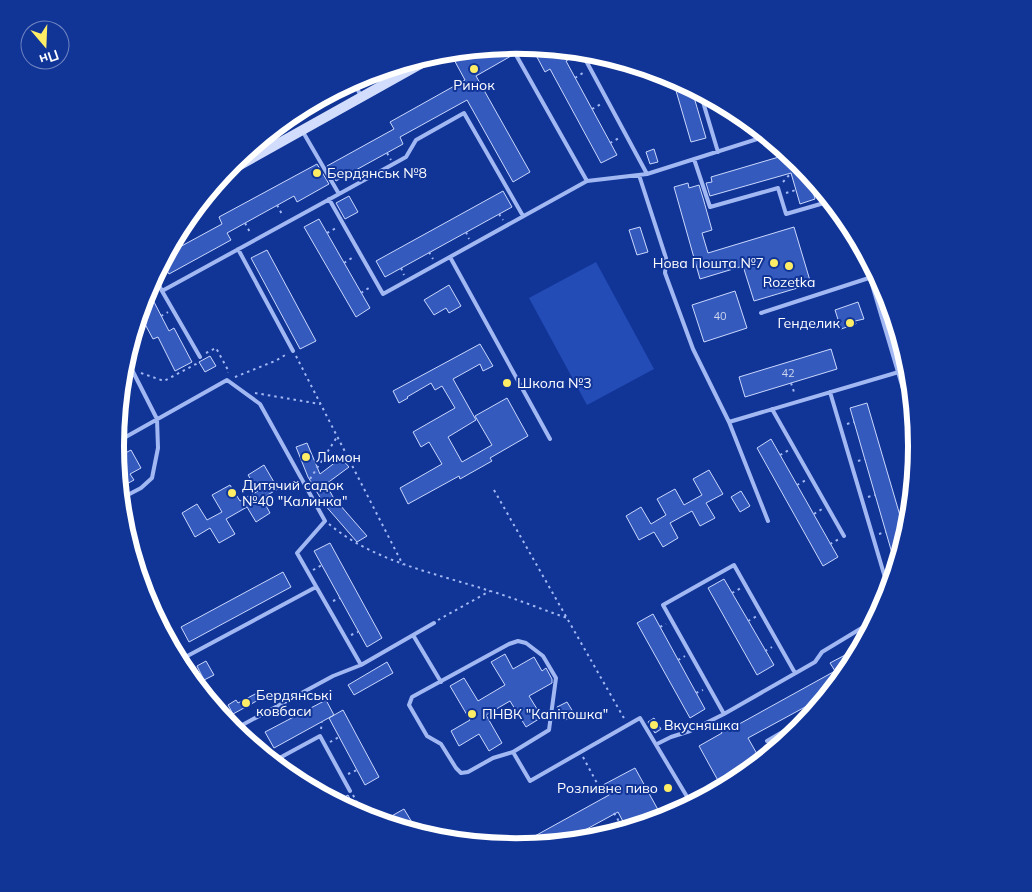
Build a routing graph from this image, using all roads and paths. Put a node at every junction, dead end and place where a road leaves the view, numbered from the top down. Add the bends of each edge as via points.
1 (516, 54) edge
2 (586, 60) edge
3 (410, 68) edge
4 (591, 69) junction
5 (385, 77) edge
6 (575, 78) dead end
7 (388, 82) junction
8 (357, 88) edge
9 (362, 97) junction
10 (608, 100) junction
11 (703, 101) edge
12 (592, 109) dead end
13 (302, 130) junction
14 (626, 134) junction
15 (758, 139) edge
16 (610, 142) dead end
17 (718, 152) junction
18 (694, 159) junction
19 (247, 161) edge
20 (791, 173) dead end
21 (647, 174) junction
22 (639, 175) junction
23 (587, 181) junction
24 (778, 188) junction
25 (796, 190) dead end
26 (339, 194) junction
27 (780, 194) junction
28 (329, 200) junction
29 (824, 203) edge
30 (277, 205) dead end
31 (523, 216) junction
32 (245, 223) dead end
33 (287, 223) junction
34 (343, 224) junction
35 (327, 234) dead end
36 (254, 240) junction
37 (238, 250) junction
38 (360, 254) junction
39 (450, 257) junction
40 (344, 263) dead end
41 (870, 278) edge
42 (377, 284) junction
43 (159, 285) edge
44 (162, 291) junction
45 (361, 293) dead end
46 (761, 313) dead end
47 (293, 351) junction
48 (200, 357) junction
49 (131, 368) edge
50 (133, 371) junction
51 (901, 372) edge
52 (227, 380) junction
53 (791, 383) dead end
54 (128, 386) edge
55 (241, 390) junction
56 (830, 392) junction
57 (797, 402) junction
58 (320, 404) junction
59 (772, 409) junction
60 (157, 419) junction
61 (729, 422) junction
62 (337, 437) junction
63 (124, 438) edge
64 (550, 439) dead end
65 (794, 447) junction
66 (780, 455) dead end
67 (810, 477) junction
68 (797, 485) dead end
69 (306, 486) junction
70 (494, 490) dead end
71 (127, 495) edge
72 (827, 507) junction
73 (814, 514) dead end
74 (325, 521) junction
75 (768, 522) dead end
76 (844, 536) joint
77 (830, 544) dead end
78 (322, 565) dead end
79 (403, 565) junction
80 (308, 573) junction
81 (885, 578) edge
82 (746, 585) junction
83 (316, 587) junction
84 (490, 591) junction
85 (732, 593) dead end
86 (568, 618) junction
87 (434, 623) joint
88 (864, 627) edge
89 (413, 635) junction
90 (186, 657) edge
91 (361, 666) junction
92 (795, 673) junction
93 (440, 682) junction
94 (724, 714) junction
95 (241, 725) edge
96 (628, 725) junction
97 (788, 728) edge
98 (781, 732) joint
99 (339, 737) dead end
100 (767, 740) dead end
101 (656, 744) junction
102 (325, 745) junction
103 (513, 752) junction
104 (580, 752) junction
105 (279, 758) edge
106 (356, 770) dead end
107 (343, 777) junction
108 (350, 791) joint
109 (605, 798) dead end
110 (689, 798) edge
111 (358, 804) edge
112 (614, 813) dead end
113 (621, 824) edge

1 - 23 lane
2 - 4 lane
3 - 7 main road
4 - 6 path
4 - 10 lane
5 - 7 lane
7 - 9 main road
8 - 9 lane
9 - 13 main road
10 - 12 path
10 - 14 lane
11 - 17 lane
13 - 19 main road
13 - 26 lane
14 - 16 path
14 - 21 lane
15 - 17 lane
17 - 18 lane
18 - 21 lane
18 - 24 lane via 710,207
20 - 24 path
21 - 22 lane
22 - 23 lane
22 - 61 lane via 666,258 665,273 693,350
23 - 31 lane
24 - 27 lane
25 - 27 path
26 - 28 lane
26 - 31 lane via 406,157 416,140 464,113
27 - 29 lane via 786,214
28 - 33 lane
28 - 34 lane
30 - 33 path
31 - 39 lane
32 - 36 path
33 - 36 lane
34 - 35 path
34 - 38 lane
36 - 37 lane
37 - 44 lane
37 - 47 lane
38 - 40 path
38 - 42 lane
39 - 42 lane via 383,294
39 - 64 lane
41 - 46 lane
42 - 45 path
43 - 44 lane
44 - 48 lane
47 - 52 path via 275,362
47 - 58 path
48 - 50 path via 196,364 164,381
48 - 52 path via 216,348 228,370
49 - 50 lane
50 - 54 lane
50 - 60 lane
51 - 56 lane
52 - 55 lane
52 - 60 lane
53 - 57 path
55 - 58 path
55 - 69 lane via 260,404
56 - 57 lane
56 - 81 lane
57 - 59 lane
58 - 62 path
59 - 61 lane
59 - 65 lane
60 - 63 lane
60 - 71 lane via 158,448 152,478
61 - 75 lane
62 - 69 path
62 - 79 path
65 - 66 path
65 - 67 lane
67 - 68 path
67 - 72 lane
69 - 74 lane
70 - 86 path
72 - 73 path
72 - 76 lane
74 - 79 path via 344,538
74 - 80 lane via 297,553
76 - 77 path
78 - 80 path
79 - 84 path
80 - 83 lane
82 - 85 path
82 - 92 lane
82 - 94 lane via 734,565 663,605
83 - 90 lane
83 - 91 lane
84 - 86 path
84 - 87 path
86 - 96 path
87 - 89 lane
88 - 92 lane via 822,652 816,662
89 - 91 lane
89 - 93 lane
91 - 95 lane via 333,676
92 - 94 lane
93 - 103 lane via 412,697 409,705 427,736 441,744 460,773
93 - 103 lane via 518,641 543,656 556,678 549,730
94 - 101 lane
96 - 101 lane via 640,718
96 - 104 lane
97 - 98 lane
98 - 100 lane
99 - 102 path
101 - 110 lane
102 - 105 lane via 320,736
102 - 107 lane
103 - 104 lane via 530,781
104 - 109 path
106 - 107 path
107 - 108 lane
108 - 111 path
112 - 113 path

